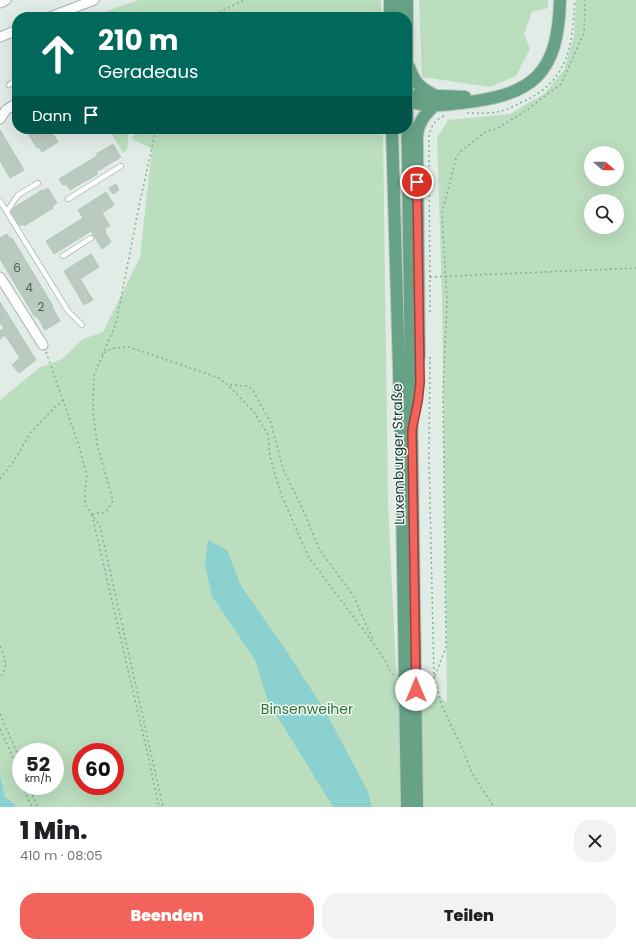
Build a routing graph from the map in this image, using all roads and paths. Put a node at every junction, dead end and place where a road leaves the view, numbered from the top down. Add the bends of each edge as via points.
1 (6, 0) edge
2 (94, 0) edge
3 (244, 0) edge
4 (390, 0) edge
5 (398, 0) edge
6 (407, 0) edge
7 (560, 0) edge
8 (575, 0) edge
9 (585, 0) edge
10 (0, 2) edge
11 (63, 12) edge
12 (220, 12) edge
13 (390, 12) edge
14 (398, 12) edge
15 (407, 12) edge
16 (12, 32) edge
17 (0, 37) edge
18 (412, 74) edge
19 (12, 83) edge
20 (9, 85) dead end
21 (412, 98) edge
22 (435, 101) junction
23 (12, 106) edge
24 (465, 113) dead end
25 (446, 115) dead end
26 (0, 118) edge
27 (155, 134) edge
28 (392, 134) edge
29 (398, 134) edge
30 (408, 134) edge
31 (121, 166) dead end
32 (38, 183) dead end
33 (393, 185) junction
34 (68, 199) dead end
35 (0, 201) edge
36 (7, 211) junction
37 (91, 238) dead end
38 (63, 256) dead end
39 (636, 268) edge
40 (0, 277) edge
41 (430, 277) junction
42 (446, 277) junction
43 (430, 316) dead end
44 (82, 325) dead end
45 (43, 345) joint
46 (430, 354) dead end
47 (101, 358) junction
48 (228, 385) junction
49 (63, 400) junction
50 (412, 430) junction
51 (0, 479) edge
52 (92, 514) junction
53 (374, 644) junction
54 (0, 646) edge
55 (400, 676) dead end
56 (424, 677) dead end
57 (0, 678) edge
58 (434, 678) junction
59 (0, 714) edge
60 (2, 719) junction
61 (0, 722) edge
62 (0, 729) edge
63 (13, 743) edge
64 (12, 755) edge
65 (27, 795) edge
66 (32, 795) edge
67 (32, 807) edge
68 (38, 807) edge
69 (159, 807) edge
70 (163, 807) edge
71 (407, 807) edge
72 (417, 807) edge
73 (494, 807) edge

1 - 10 street
2 - 11 street
3 - 12 path
4 - 13 main road
5 - 14 main road
6 - 15 main road, Luxemburger Straße
7 - 22 main road via 556,44 541,73 531,82 501,97
8 - 24 path via 569,51 551,83 529,99 501,112
9 - 42 path via 584,33 561,84 524,112 496,129 487,131 456,158 442,213
16 - 17 street
18 - 22 main road via 416,83
19 - 20 lane
21 - 22 main road via 418,95
22 - 50 main road via 417,130 420,383
23 - 26 street
25 - 41 path via 435,122 429,136
27 - 47 path via 116,324
28 - 33 main road
29 - 33 main road via 398,159
30 - 50 main road, Luxemburger Straße
31 - 34 lane
32 - 36 lane via 18,195
33 - 71 main road, Luxemburger Straße via 401,440
35 - 36 lane
36 - 44 lane via 68,311
37 - 38 lane
39 - 42 path
40 - 45 street
41 - 42 path
41 - 43 path
42 - 58 path via 443,390 446,647
45 - 49 path
46 - 58 path via 429,466
47 - 48 path via 106,351 129,347 219,378
47 - 52 path via 94,375 93,411 97,444 112,501 106,512
48 - 53 path via 254,412 268,435 270,456 281,494 308,556
48 - 53 path via 247,386 252,389 271,423 283,469 319,548 353,595
49 - 51 path via 31,432
49 - 52 path via 87,476 85,504
50 - 72 main road, Luxemburger Straße
52 - 69 path
52 - 70 path via 100,526
53 - 55 path via 390,673
54 - 57 path via 7,665
56 - 58 path
58 - 73 path via 442,706 472,773
59 - 60 path
60 - 61 path
60 - 63 path
62 - 64 path
65 - 67 path
66 - 68 path

